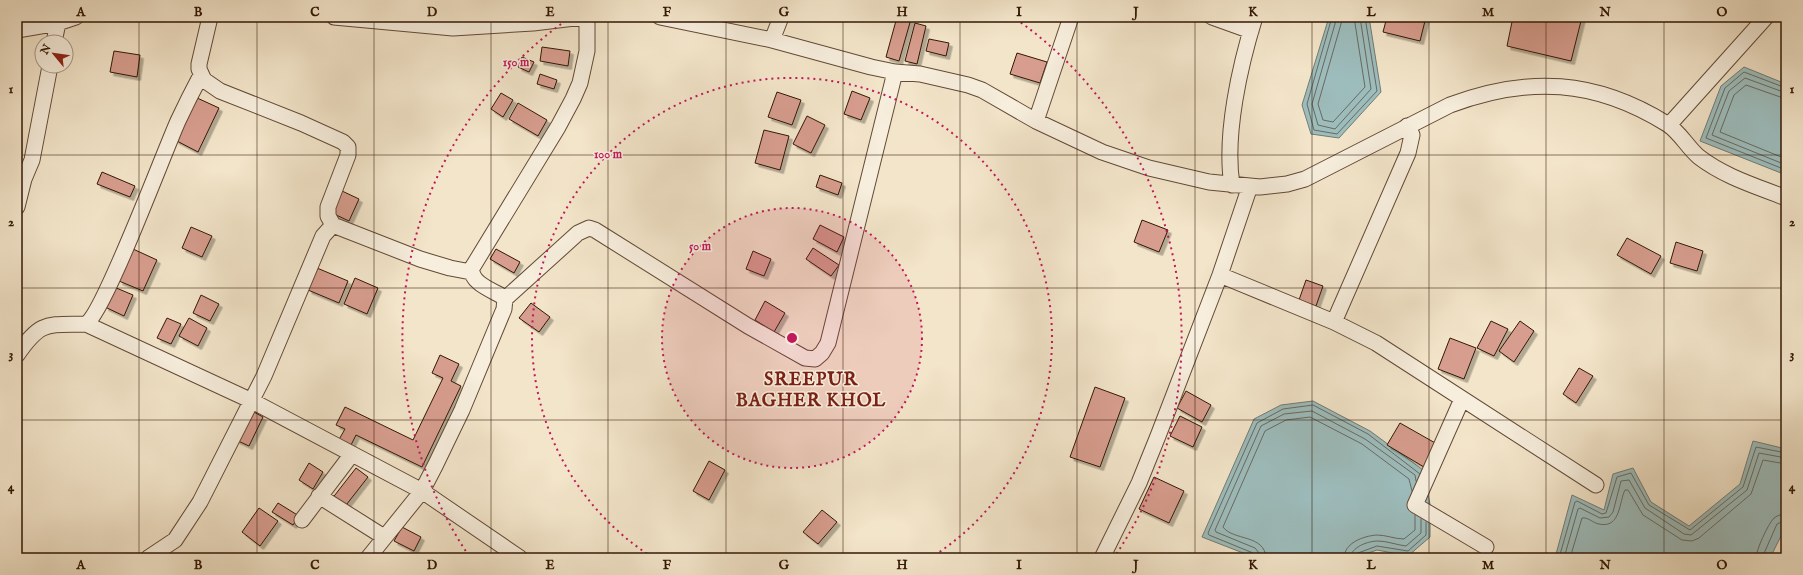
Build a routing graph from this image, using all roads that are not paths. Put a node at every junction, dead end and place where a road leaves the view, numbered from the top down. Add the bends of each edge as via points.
1 (76, 17) edge
2 (210, 17) edge
3 (334, 17) edge
4 (583, 17) edge
5 (587, 17) edge
6 (660, 17) edge
7 (781, 17) edge
8 (1071, 17) edge
9 (1212, 17) edge
10 (1766, 17) edge
11 (58, 23) junction
12 (1253, 24) edge
13 (17, 30) edge
14 (56, 34) edge
15 (772, 40) junction
16 (895, 72) junction
17 (48, 74) edge
18 (201, 75) junction
19 (1036, 120) junction
20 (1669, 125) junction
21 (1407, 126) junction
22 (20, 179) edge
23 (1232, 185) junction
24 (1250, 186) junction
25 (1786, 198) edge
26 (17, 207) edge
27 (333, 225) junction
28 (471, 272) junction
29 (1220, 275) junction
30 (506, 299) junction
31 (1334, 322) junction
32 (86, 324) junction
33 (19, 349) edge
34 (1462, 398) junction
35 (252, 401) junction
36 (352, 454) junction
37 (1596, 485) dead end
38 (422, 491) junction
39 (319, 496) junction
40 (302, 520) dead end
41 (384, 537) junction
42 (1486, 546) dead end
43 (148, 558) edge
44 (368, 558) edge
45 (520, 558) edge
46 (1102, 558) edge

1 - 11 street
2 - 18 street via 199,64
3 - 4 street via 453,28 533,24
5 - 28 street via 587,51 580,83 573,99 482,248
6 - 15 street
7 - 15 street
8 - 19 street
9 - 12 street
10 - 20 street
11 - 13 street
11 - 14 street
12 - 23 street via 1230,135
15 - 16 street via 846,62
16 - 19 street via 920,74 968,85
16 - 30 street via 828,342 815,359 805,358 748,326 589,228 578,232
17 - 22 street via 32,160
18 - 27 street via 220,91 346,144 348,155 328,207 328,216
18 - 32 street via 178,122 108,288 94,318
19 - 23 street via 1128,163
20 - 21 street via 1621,101 1584,89 1553,85 1490,92 1471,97
20 - 25 street via 1698,156 1713,167 1730,177
21 - 24 street via 1305,179 1287,184
21 - 31 street via 1412,135 1408,153
22 - 26 street
23 - 24 street
24 - 29 street
27 - 28 street via 420,258
27 - 35 street via 323,236
28 - 30 street via 477,281
29 - 31 street
29 - 46 street via 1139,483
30 - 38 street via 468,397
31 - 34 street via 1376,343
32 - 33 street via 50,324 34,332
32 - 35 street
34 - 37 street
34 - 42 street via 1415,505
35 - 36 street
35 - 43 street via 200,502 182,531 170,544
36 - 38 street
36 - 39 street
38 - 41 street
38 - 45 street
39 - 40 street
39 - 41 street
41 - 44 street

